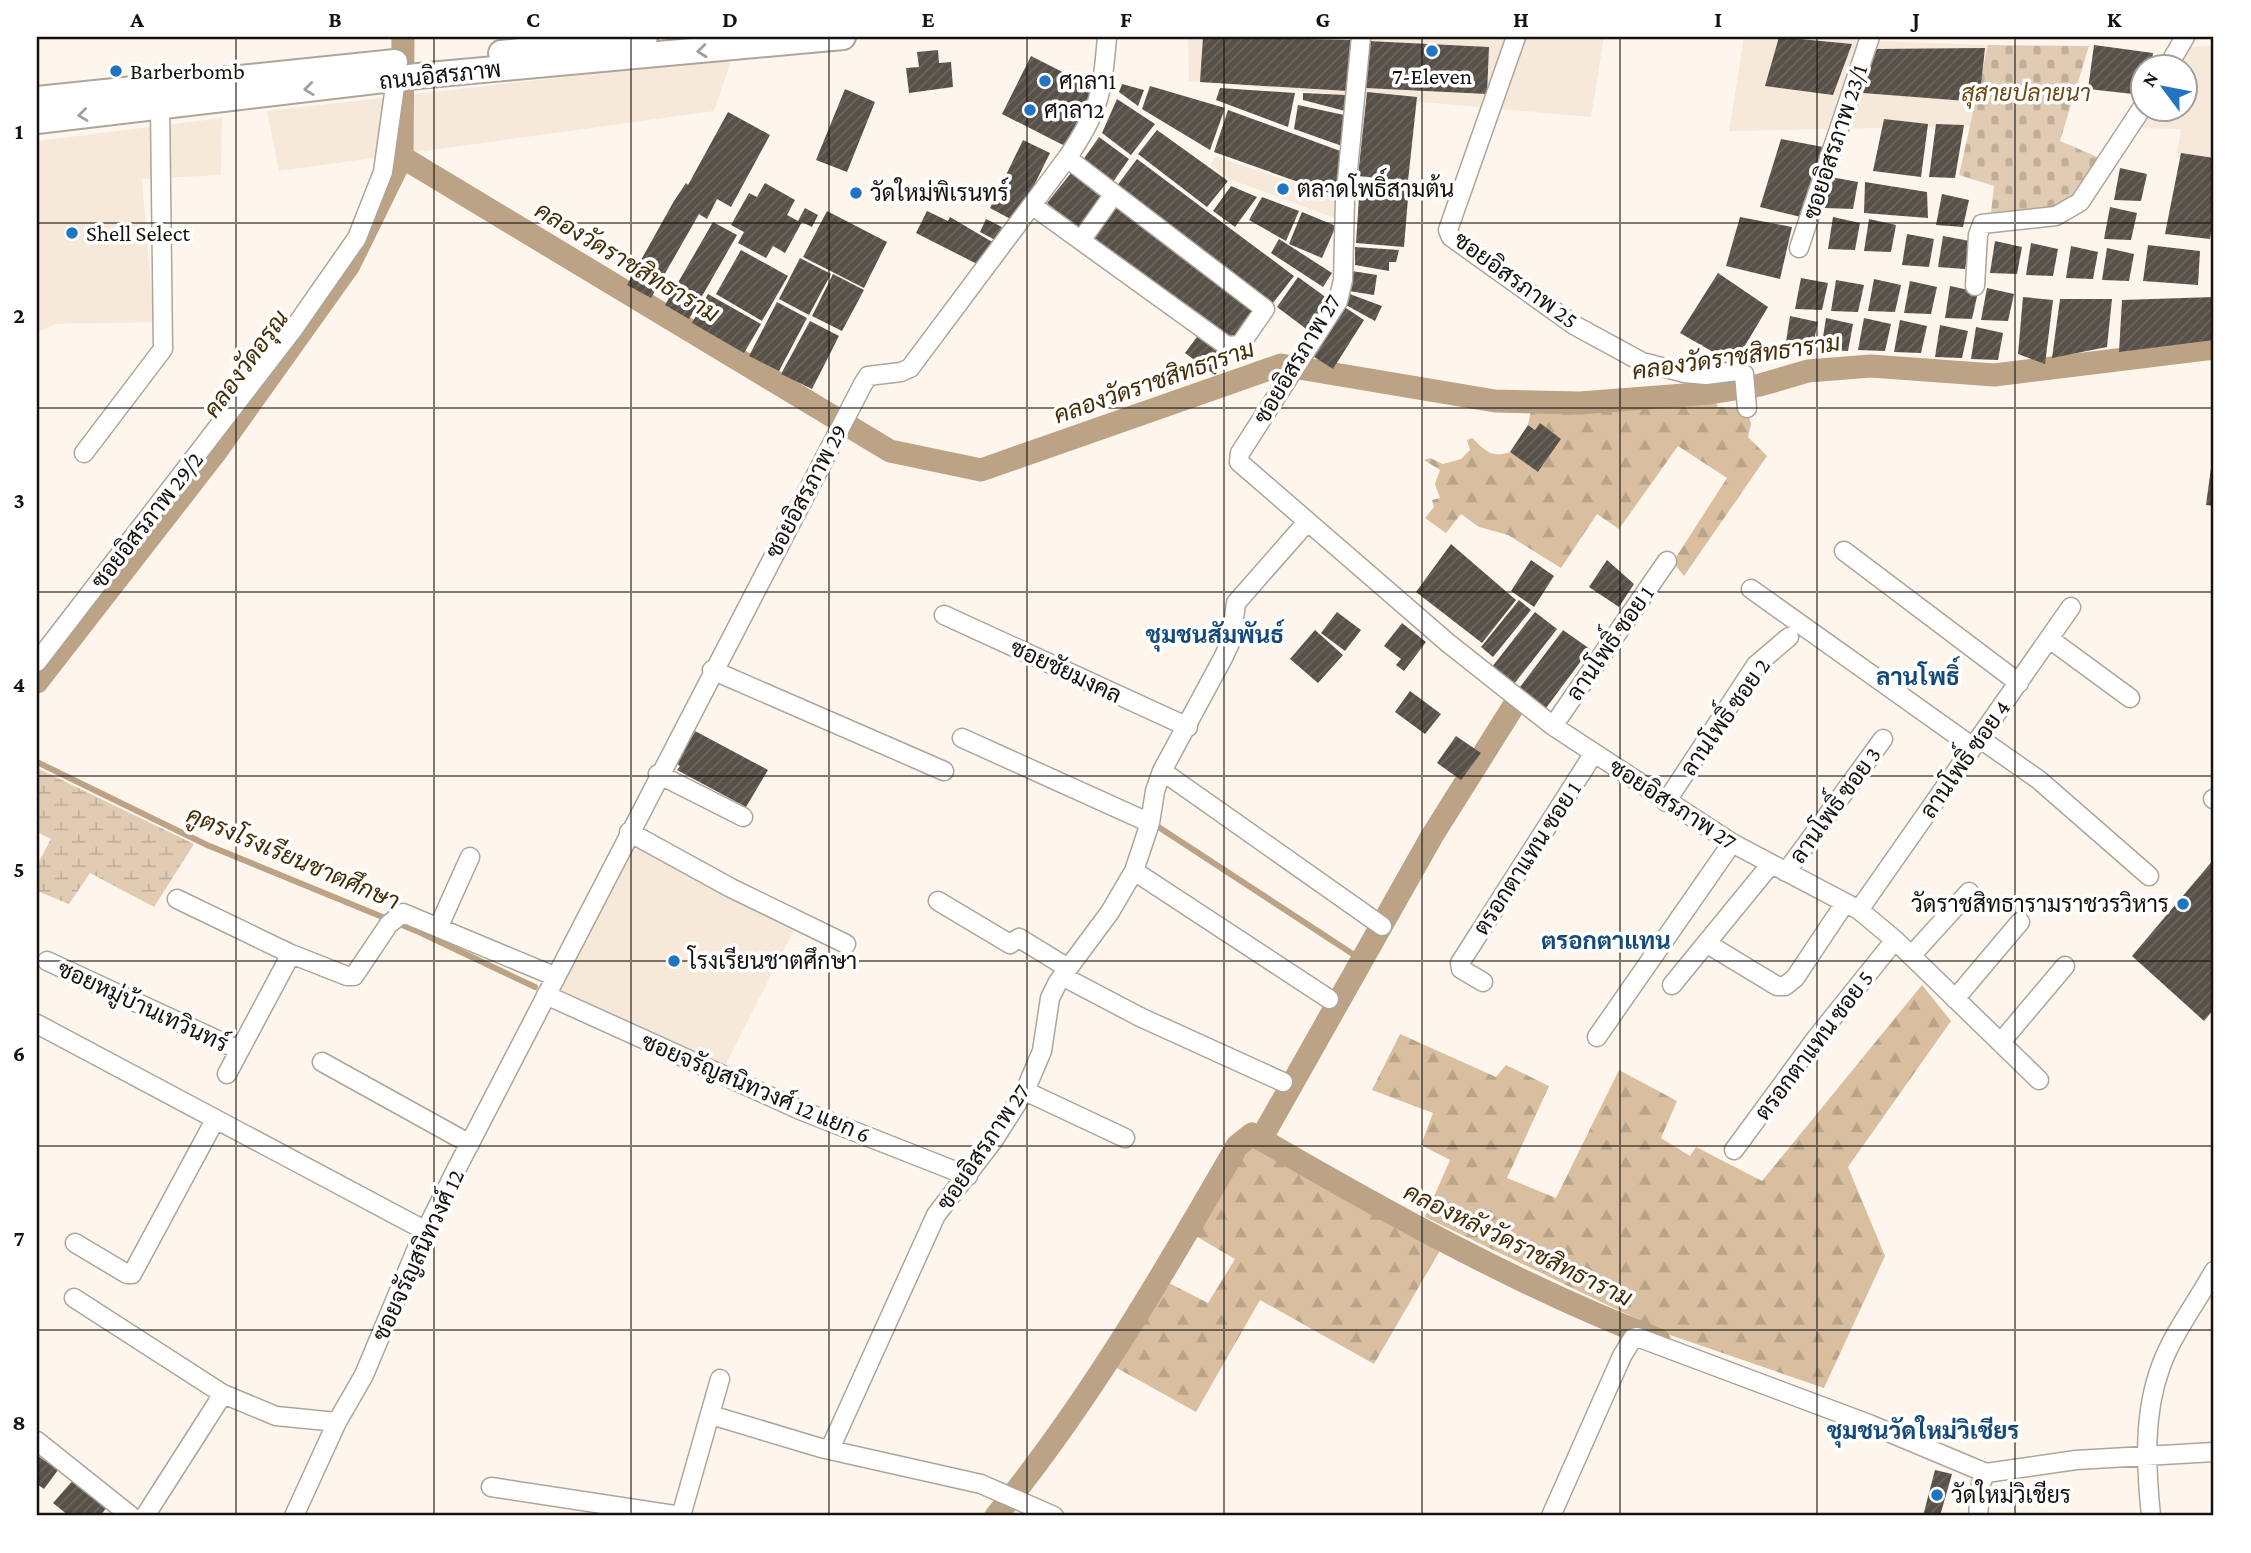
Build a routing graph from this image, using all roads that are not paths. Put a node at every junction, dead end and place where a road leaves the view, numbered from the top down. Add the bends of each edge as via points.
1 (645, 37) edge
2 (843, 37) edge
3 (1107, 37) edge
4 (1360, 37) edge
5 (1516, 37) edge
6 (1870, 37) edge
7 (405, 71) junction
8 (37, 99) edge
9 (160, 106) junction
10 (37, 121) edge
11 (2134, 122) edge
12 (1067, 158) junction
13 (1114, 194) junction
14 (1033, 206) junction
15 (1082, 239) junction
16 (1799, 248) dead end
17 (1975, 286) dead end
18 (1747, 408) dead end
19 (84, 453) dead end
20 (1307, 522) junction
21 (1844, 551) dead end
22 (1667, 561) dead end
23 (1751, 589) dead end
24 (2071, 607) dead end
25 (944, 615) dead end
26 (1789, 637) dead end
27 (2051, 640) junction
28 (37, 662) edge
29 (712, 670) junction
30 (2019, 683) junction
31 (2130, 698) dead end
32 (1553, 726) junction
33 (1188, 727) junction
34 (962, 738) dead end
35 (1883, 739) dead end
36 (1976, 742) junction
37 (1594, 753) junction
38 (944, 771) dead end
39 (1162, 771) junction
40 (658, 774) junction
41 (1666, 802) junction
42 (743, 817) dead end
43 (1150, 823) junction
44 (629, 832) junction
45 (1732, 843) junction
46 (470, 857) dead end
47 (1779, 868) junction
48 (1134, 871) junction
49 (2149, 876) dead end
50 (1969, 892) dead end
51 (177, 899) dead end
52 (938, 901) dead end
53 (1852, 907) junction
54 (2020, 922) dead end
55 (439, 926) junction
56 (1382, 926) dead end
57 (1895, 940) junction
58 (1706, 943) junction
59 (846, 944) dead end
60 (291, 954) junction
61 (1912, 956) junction
62 (47, 961) dead end
63 (2065, 966) dead end
64 (1065, 972) junction
65 (554, 976) junction
66 (1483, 982) dead end
67 (1672, 985) dead end
68 (546, 995) junction
69 (1329, 999) dead end
70 (1955, 999) junction
71 (37, 1024) edge
72 (1597, 1037) dead end
73 (2001, 1042) junction
74 (239, 1050) junction
75 (322, 1062) dead end
76 (227, 1074) dead end
77 (2039, 1080) dead end
78 (1283, 1082) dead end
79 (1025, 1091) junction
80 (215, 1120) junction
81 (1125, 1138) dead end
82 (470, 1144) junction
83 (1734, 1150) dead end
84 (968, 1176) junction
85 (426, 1231) junction
86 (75, 1243) dead end
87 (2214, 1271) edge
88 (74, 1298) dead end
89 (720, 1379) dead end
90 (223, 1394) junction
91 (710, 1415) junction
92 (337, 1422) junction
93 (37, 1441) edge
94 (830, 1449) junction
95 (2214, 1452) edge
96 (2145, 1457) junction
97 (1986, 1472) junction
98 (491, 1487) dead end
99 (1050, 1515) edge
100 (131, 1516) edge
101 (145, 1516) edge
102 (296, 1516) edge
103 (681, 1516) edge
104 (1551, 1516) edge
105 (1978, 1516) edge
106 (2151, 1516) edge

1 - 7 main road
2 -> 7 main road, ถนนอิสรภาพ
3 - 12 street, ซอยอิสรภาพ 29 via 1100,100
4 - 20 street, ซอยอิสรภาพ 27 via 1338,301 1239,461
5 - 18 street, ซอยอิสรภาพ 25 via 1448,230 1451,237 1574,325 1642,362 1706,375 1742,376
6 - 16 street, ซอยอิสรภาพ 23/1
7 - 8 main road
7 -> 9 main road, ถนนอิสรภาพ
7 - 28 street, ซอยอิสรภาพ 29/2 via 383,172 357,238 292,331
9 -> 10 main road, ถนนอิสรภาพ
9 - 19 street via 163,349
11 - 17 street via 2080,202 2068,212 1982,224
12 - 13 street
12 - 14 street, ซอยอิสรภาพ 29
13 - 15 street
13 - 15 street via 1265,309 1240,345 1227,346
14 - 15 street
14 - 29 street, ซอยอิสรภาพ 29 via 910,368 868,376
20 - 32 street, ซอยอิสรภาพ 27
20 - 33 street, ซอยอิสรภาพ 27 via 1236,603 1231,641
21 - 30 street
22 - 32 street, ลานโพธิ์ ซอย 1
23 - 36 street
24 - 27 street, ลานโพธิ์ ซอย 4
25 - 33 street, ซอยชัยมงคล
26 - 41 street, ลานโพธิ์ ซอย 2 via 1756,664
27 - 30 street, ลานโพธิ์ ซอย 4
27 - 31 street
29 - 38 street
29 - 40 street, ซอยอิสรภาพ 29
30 - 36 street, ลานโพธิ์ ซอย 4
32 - 37 street, ซอยอิสรภาพ 27
33 - 39 street, ซอยอิสรภาพ 27
34 - 43 street
35 - 47 street, ลานโพธิ์ ซอย 3
36 - 49 street via 2039,780
36 - 53 street, ลานโพธิ์ ซอย 4
37 - 41 street, ซอยอิสรภาพ 27
37 - 66 street, ตรอกตาแทน ซอย 1 via 1460,962 1461,969
39 - 43 street, ซอยอิสรภาพ 27
39 - 56 street
40 - 42 street
40 - 44 street, ซอยอิสรภาพ 29
41 - 45 street, ซอยอิสรภาพ 27
43 - 48 street, ซอยอิสรภาพ 27
44 - 59 street
44 - 65 street, ซอยอิสรภาพ 29
45 - 47 street, ซอยอิสรภาพ 27
45 - 72 street
46 - 55 street
47 - 53 street, ซอยอิสรภาพ 27
47 - 58 street, ลานโพธิ์ ซอย 3
48 - 64 street, ซอยอิสรภาพ 27
48 - 69 street
50 - 61 street
51 - 60 street
52 - 64 street via 1010,944 1019,938
53 - 57 street, ซอยอิสรภาพ 27
53 - 58 street, ลานโพธิ์ ซอย 4 via 1785,986 1777,986
54 - 70 street
55 - 60 street via 403,913 392,921 354,976
55 - 65 street
57 - 61 street, ซอยอิสรภาพ 27
57 - 83 street, ตรอกตาแทน ซอย 5
58 - 67 street, ลานโพธิ์ ซอย 3
60 - 74 street, ซอยหมู่บ้านเทวินทร์
61 - 70 street, ซอยอิสรภาพ 27
62 - 74 street, ซอยหมู่บ้านเทวินทร์
63 - 73 street
64 - 78 street via 1140,1017
64 - 79 street, ซอยอิสรภาพ 27 via 1050,998 1042,1051
65 - 68 street, ซอยอิสรภาพ 29
68 - 82 street, ซอยจรัญสนิทวงศ์ 12
68 - 84 street, ซอยจรัญสนิทวงศ์ 12 แยก 6 via 800,1110
70 - 73 street, ซอยอิสรภาพ 27
71 - 80 street
73 - 77 street, ซอยอิสรภาพ 27
74 - 76 street, ซอยหมู่บ้านเทวินทร์
75 - 82 street
79 - 81 street
79 - 84 street, ซอยอิสรภาพ 27
80 - 85 street
80 - 86 street via 132,1274
82 - 85 street, ซอยจรัญสนิทวงศ์ 12
84 - 94 street, ซอยอิสรภาพ 27 via 936,1215
85 - 92 street, ซอยจรัญสนิทวงศ์ 12 via 363,1375
87 - 96 street via 2161,1363
88 - 90 street
89 - 91 street
90 - 92 street via 276,1416
90 - 101 street
91 - 94 street
91 - 103 street
92 - 102 street, ซอยจรัญสนิทวงศ์ 12
93 - 100 street
94 - 99 street via 993,1489
95 - 96 street
96 - 97 street
96 - 106 street
97 - 104 street via 1637,1337 1622,1356
97 - 105 street
98 - 103 street

